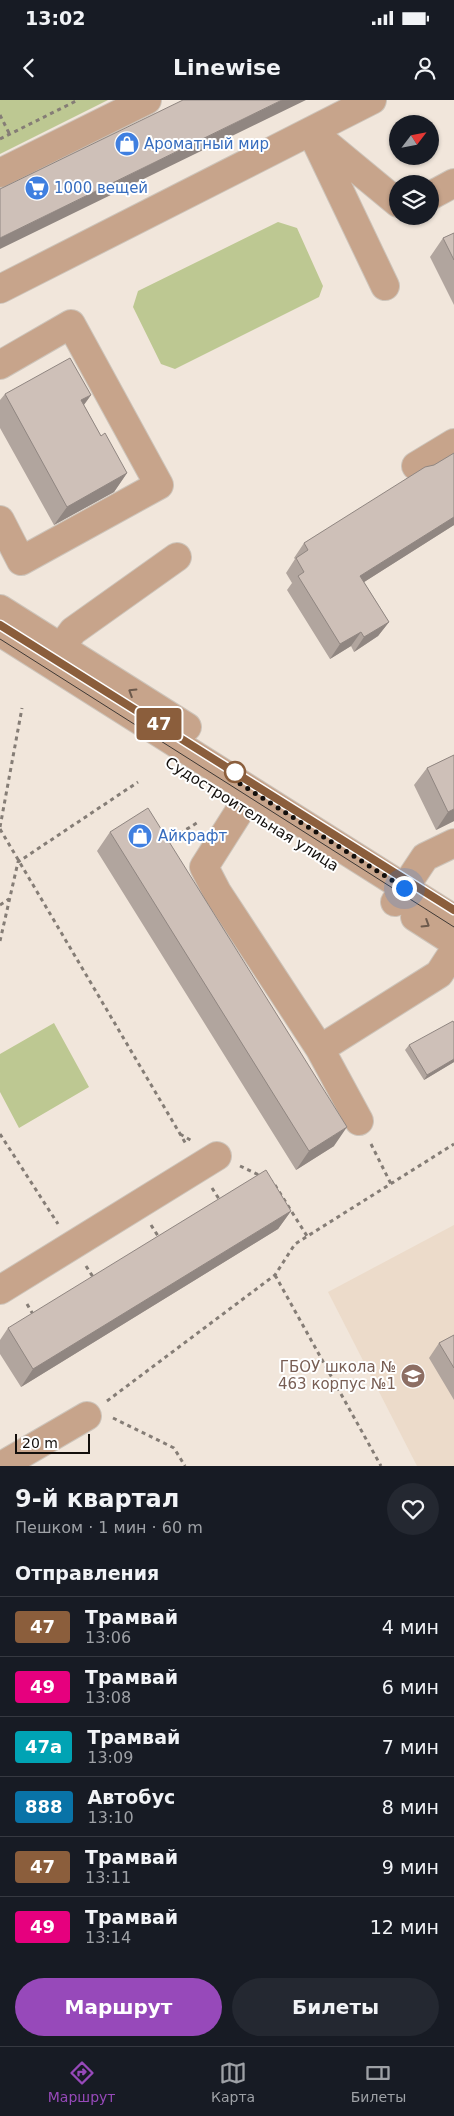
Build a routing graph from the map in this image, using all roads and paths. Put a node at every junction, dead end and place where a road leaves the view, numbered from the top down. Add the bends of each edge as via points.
1 (78, 100) edge
2 (147, 100) edge
3 (372, 100) edge
4 (311, 131) junction
5 (0, 139) edge
6 (0, 173) edge
7 (454, 183) edge
8 (439, 191) edge
9 (389, 196) edge
10 (385, 286) dead end
11 (0, 289) edge
12 (0, 365) edge
13 (454, 443) edge
14 (416, 466) dead end
15 (0, 520) edge
16 (177, 557) dead end
17 (0, 609) edge
18 (0, 632) edge
19 (61, 647) junction
20 (0, 654) edge
21 (22, 708) dead end
22 (138, 782) dead end
23 (242, 807) junction
24 (200, 821) dead end
25 (0, 828) edge
26 (454, 843) edge
27 (159, 846) edge
28 (18, 862) junction
29 (404, 888) junction
30 (454, 896) edge
31 (10, 899) junction
32 (0, 905) edge
33 (454, 919) edge
34 (0, 941) edge
35 (454, 942) edge
36 (454, 951) edge
37 (320, 1049) junction
38 (359, 1121) joint
39 (0, 1134) edge
40 (180, 1134) junction
41 (454, 1144) edge
42 (208, 1161) junction
43 (391, 1184) junction
44 (307, 1236) junction
45 (72, 1246) junction
46 (275, 1275) junction
47 (98, 1284) edge
48 (0, 1290) edge
49 (92, 1413) junction
50 (1, 1466) edge
51 (185, 1466) edge
52 (382, 1466) edge

1 - 5 path
2 - 6 street
3 - 4 street
4 - 9 street
4 - 10 street
4 - 11 street
7 - 8 street
12 - 15 street via 72,324 159,485 21,561
13 - 14 street
16 - 19 street via 73,631
17 - 19 street, Судостроительная улица
18 - 29 street
29 -> 19 street, Судостроительная улица
20 - 23 street, Судостроительная улица
21 - 25 path
22 - 28 path
23 - 29 street, Судостроительная улица
23 - 37 street via 204,867 216,892
24 - 27 path
25 - 28 path
26 - 29 street via 425,857
28 - 31 path
28 - 40 path
29 - 30 street, Судостроительная улица
29 - 33 street
29 -> 35 street, Судостроительная улица
31 - 32 path
31 - 34 path
36 - 37 street via 439,974
37 - 38 street
38 - 43 path
39 - 45 path
40 - 42 path
40 - 42 path
41 - 43 path
42 - 44 path via 273,1182
42 - 45 street
43 - 44 path
44 - 46 path via 295,1244
45 - 47 path
45 - 48 street
46 - 49 path
46 - 52 path
49 - 50 street
49 - 51 path via 174,1448

